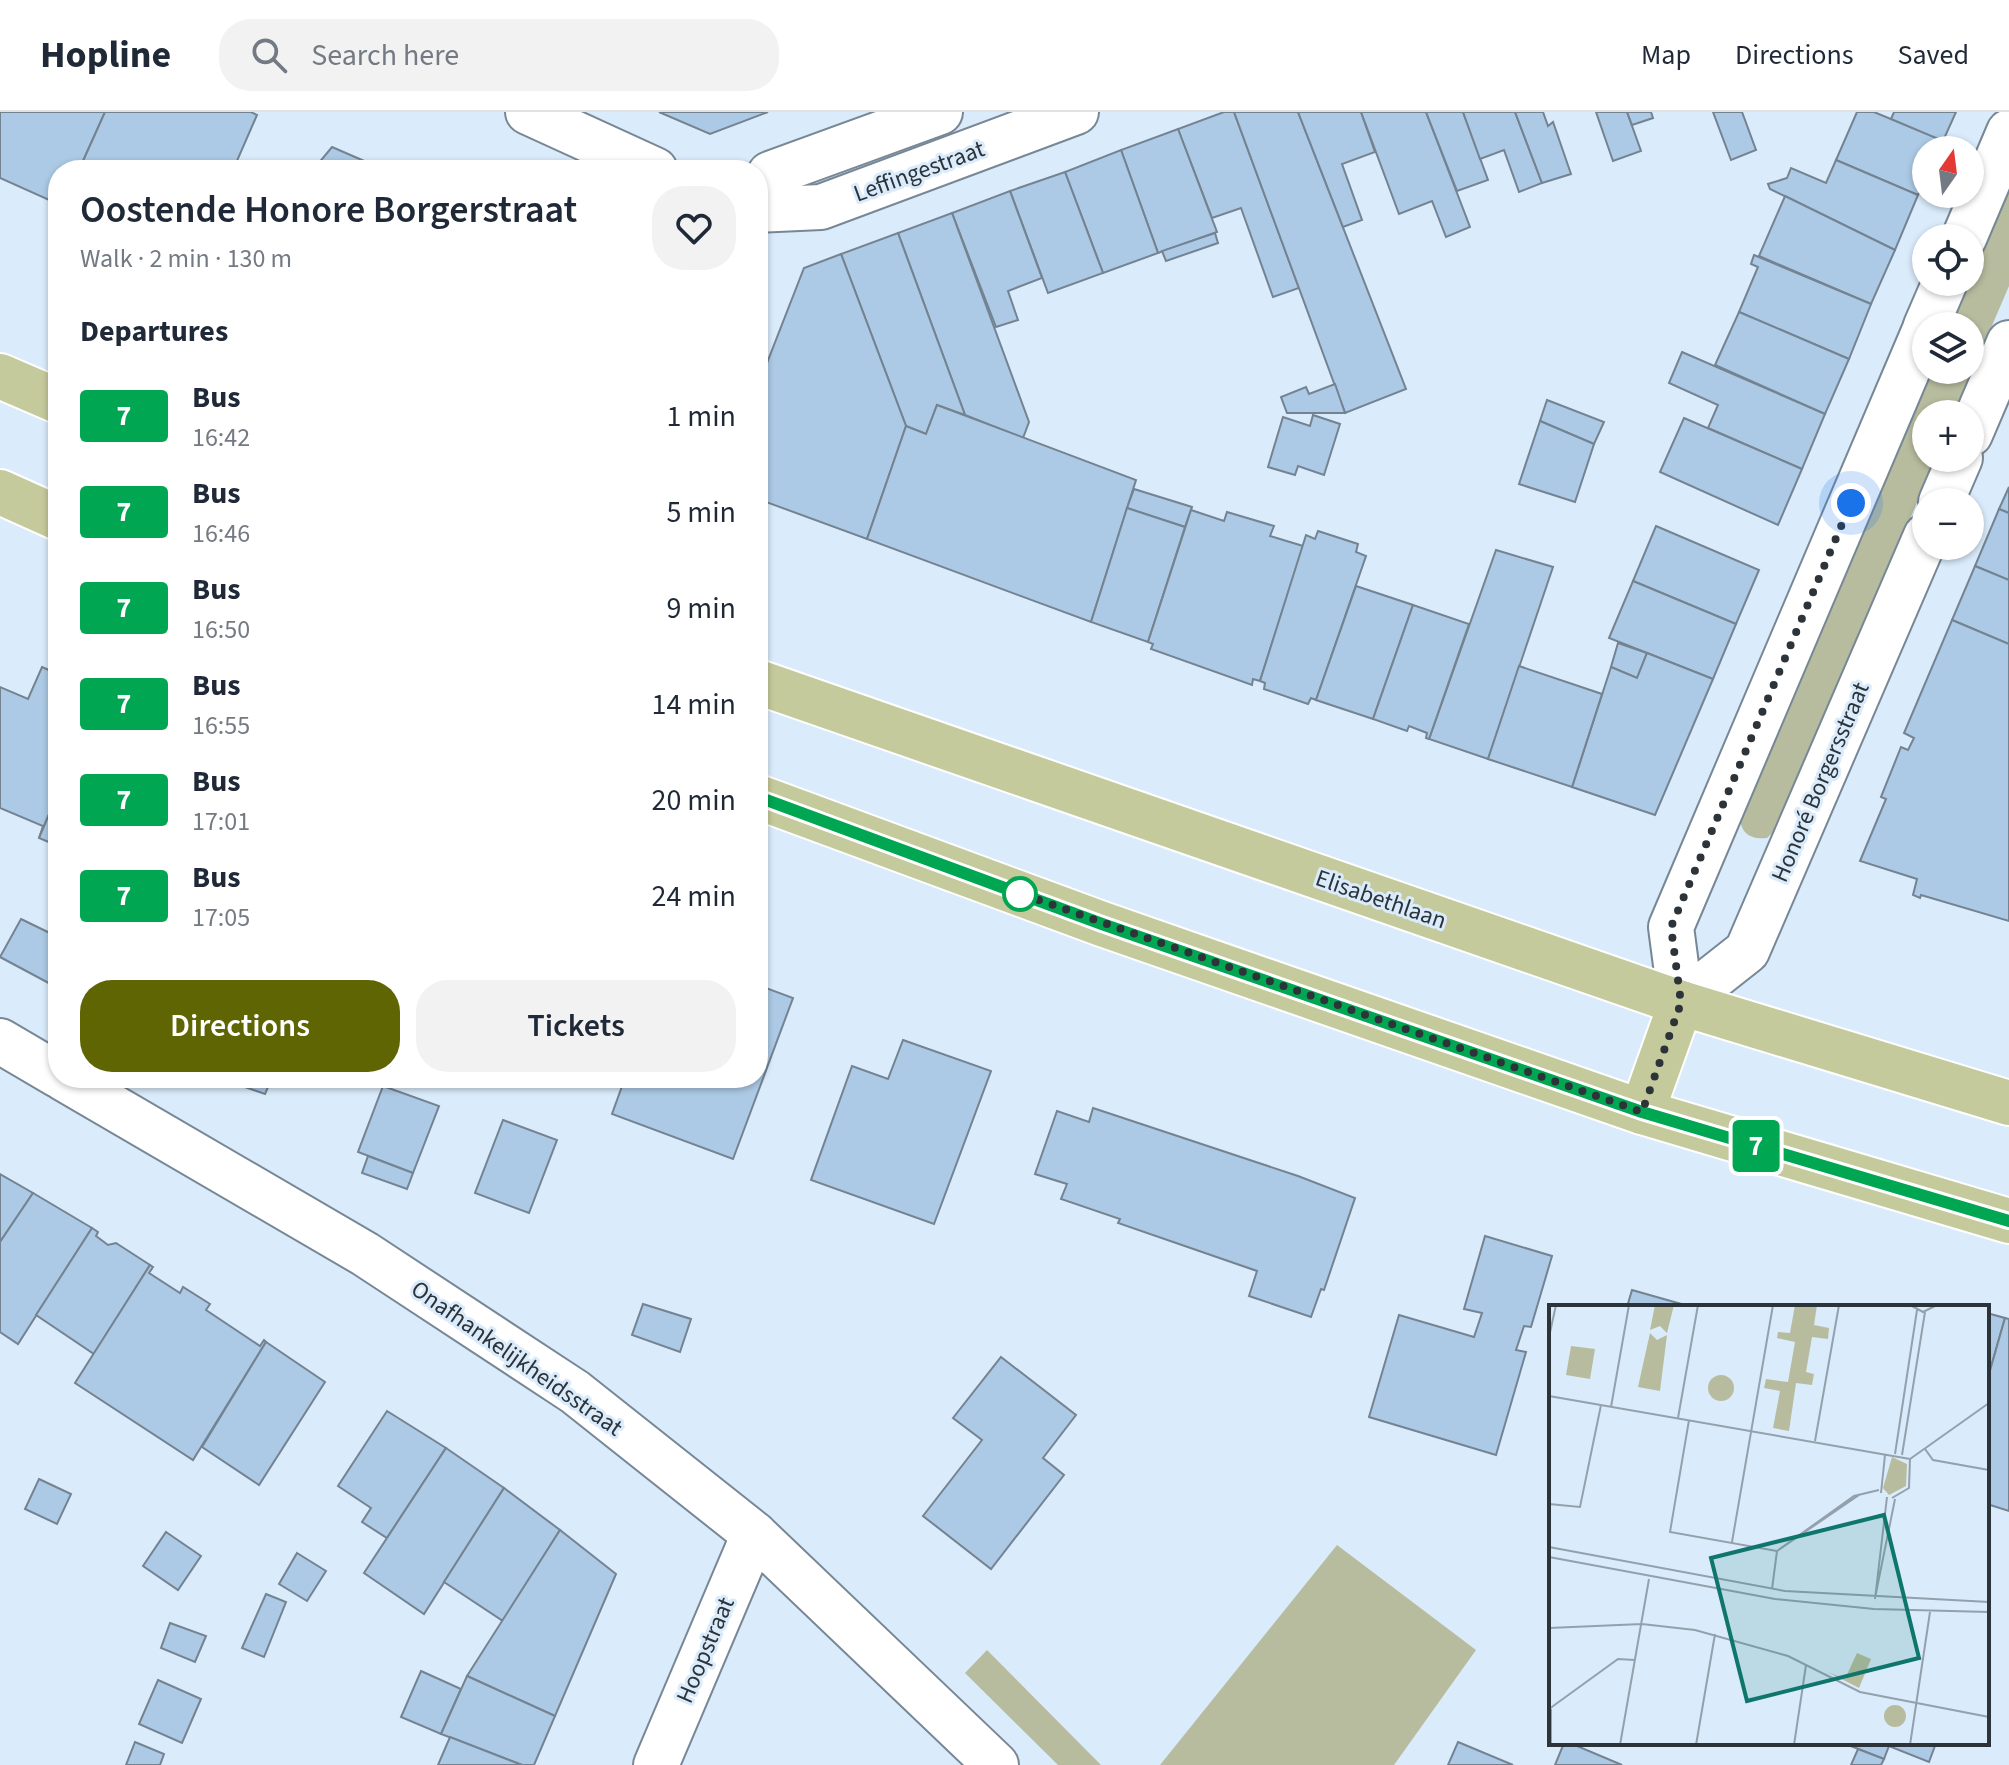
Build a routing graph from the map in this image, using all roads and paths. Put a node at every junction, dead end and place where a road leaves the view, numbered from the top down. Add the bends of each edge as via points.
1 (528, 112) edge
2 (940, 112) edge
3 (1076, 112) edge
4 (2009, 132) edge
5 (633, 160) edge
6 (768, 177) edge
7 (768, 210) edge
8 (1970, 224) edge
9 (2009, 343) edge
10 (1912, 359) edge
11 (0, 376) edge
12 (48, 397) edge
13 (1984, 401) edge
14 (0, 492) edge
15 (48, 514) edge
16 (1916, 560) edge
17 (768, 685) edge
18 (768, 801) edge
19 (1681, 1003) junction
20 (0, 1041) edge
21 (48, 1069) edge
22 (81, 1088) edge
23 (2009, 1103) edge
24 (1642, 1112) junction
25 (2009, 1221) edge
26 (754, 1534) junction
27 (656, 1765) edge
28 (996, 1765) edge

1 - 5 street
2 - 6 street, Leffingestraat
3 - 7 street, Leffingestraat via 821,207
4 - 8 street
9 - 13 street
10 - 19 street via 1671,927
11 - 12 main road
14 - 15 main road
16 - 19 street, Honoré Borgersstraat via 1747,951
17 - 19 main road, Elisabethlaan
18 - 24 main road via 1102,924
19 - 23 main road, Elisabethlaan
19 - 24 main road
20 - 21 street, Onafhankelijkheidsstraat
22 - 26 street, Onafhankelijkheidsstraat via 365,1254 575,1392
24 - 25 main road
26 - 27 street, Hoopstraat
26 - 28 street, Onafhankelijkheidsstraat

